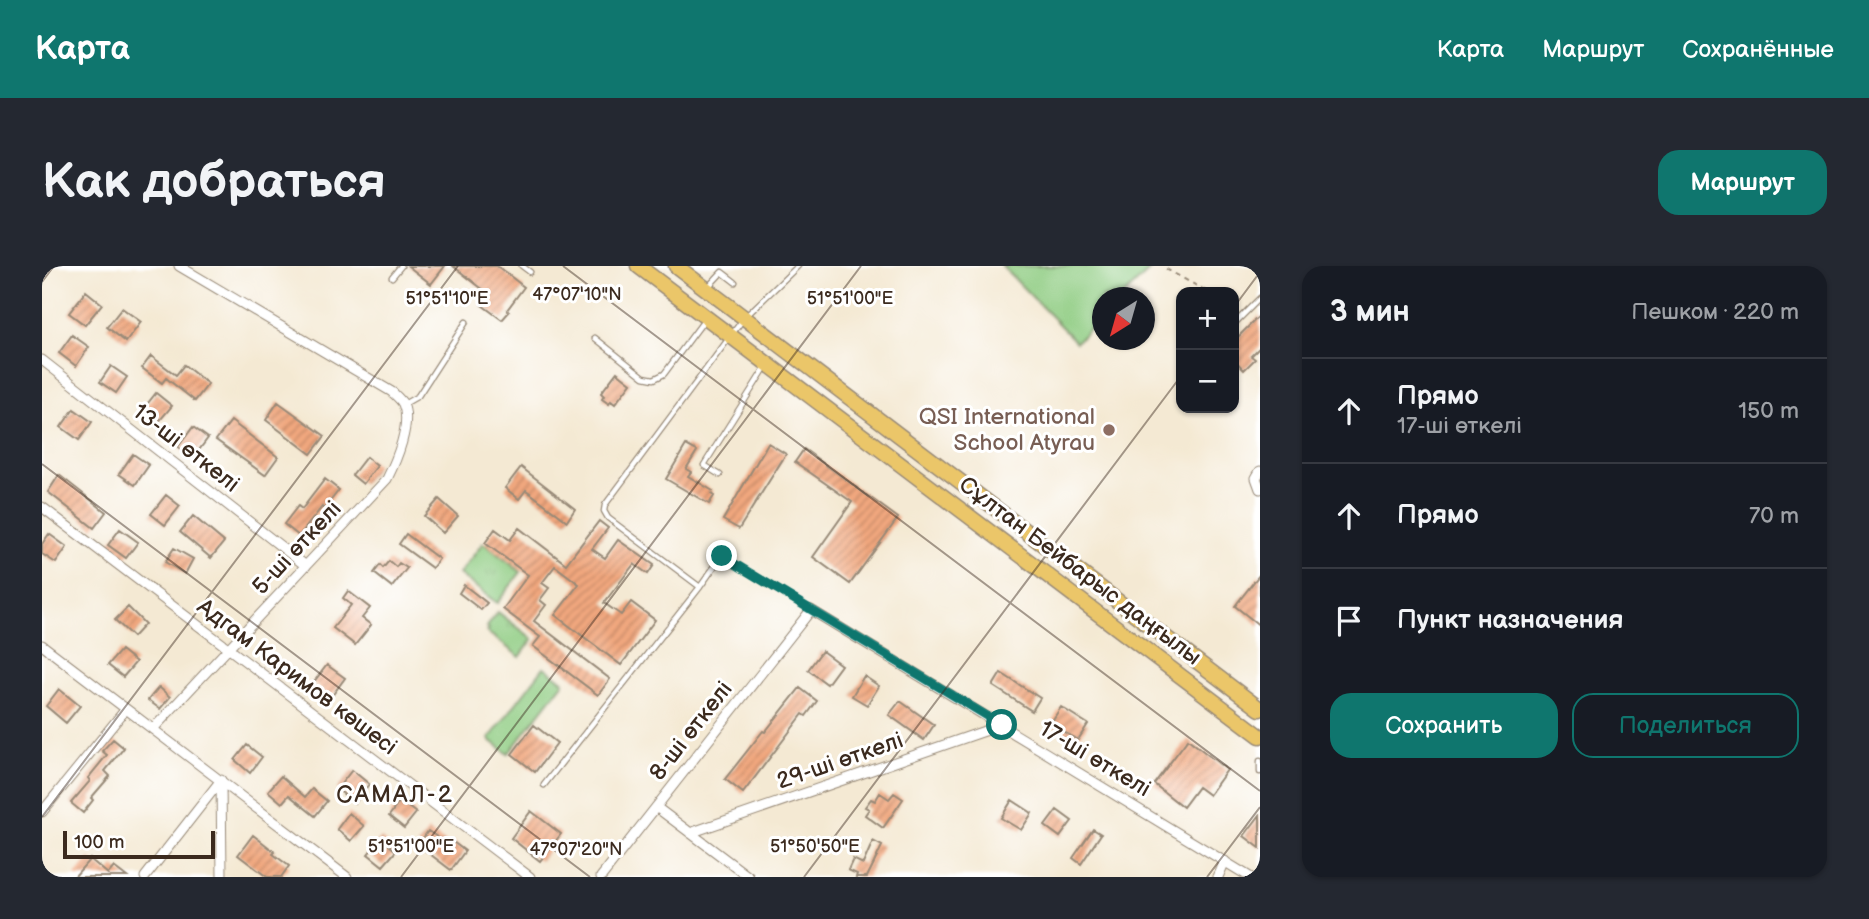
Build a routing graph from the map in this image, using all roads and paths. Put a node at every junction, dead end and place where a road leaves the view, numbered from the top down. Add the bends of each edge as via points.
1 (179, 266) edge
2 (401, 266) edge
3 (522, 266) edge
4 (638, 266) edge
5 (676, 266) edge
6 (799, 266) edge
7 (1166, 269) dead end
8 (530, 272) dead end
9 (392, 277) dead end
10 (735, 282) dead end
11 (1199, 287) edge
12 (706, 289) junction
13 (1260, 298) edge
14 (706, 318) junction
15 (744, 318) junction
16 (1239, 319) edge
17 (466, 322) dead end
18 (730, 336) junction
19 (595, 338) dead end
20 (42, 360) edge
21 (768, 364) junction
22 (403, 405) junction
23 (1260, 471) edge
24 (720, 475) dead end
25 (1260, 489) edge
26 (42, 507) edge
27 (306, 566) junction
28 (700, 587) junction
29 (811, 610) junction
30 (42, 645) edge
31 (228, 650) junction
32 (126, 709) junction
33 (1260, 709) edge
34 (1002, 725) junction
35 (153, 729) junction
36 (1260, 736) edge
37 (1260, 761) edge
38 (1260, 772) edge
39 (221, 780) junction
40 (544, 785) dead end
41 (656, 807) junction
42 (42, 812) edge
43 (690, 832) junction
44 (1225, 861) junction
45 (145, 877) edge
46 (222, 877) edge
47 (347, 877) edge
48 (530, 877) edge
49 (601, 877) edge
50 (749, 877) edge
51 (1218, 877) edge
52 (1250, 877) edge

1 - 22 street via 392,392
2 - 9 lane
3 - 8 lane
4 - 14 main road, Сұлтан Бейбарыс даңғылы
5 - 12 main road, Сұлтан Бейбарыс даңғылы
6 - 15 lane
7 - 11 path
10 - 12 lane via 722,272
12 - 15 main road, Сұлтан Бейбарыс даңғылы
13 - 16 lane
14 - 18 main road, Сұлтан Бейбарыс даңғылы
14 - 19 lane via 664,374 654,379 644,377
15 - 18 lane
15 - 33 main road, Сұлтан Бейбарыс даңғылы
17 - 22 lane via 418,397
18 - 21 main road, Сұлтан Бейбарыс даңғылы
18 - 28 lane via 604,511
20 - 27 street, 13-ші өткелі
21 - 24 lane via 704,465
21 - 36 main road, Сұлтан Бейбарыс даңғылы
22 - 27 street, 5-ші өткелі via 399,456 387,478
23 - 25 street via 1256,478
26 - 31 street, Адгам Каримов көшесі
27 - 31 street, 5-ші өткелі
28 - 29 lane via 722,556
28 - 40 lane
29 - 34 street, 17-ші өткелі
29 - 41 street, 8-ші өткелі
30 - 32 street
31 - 35 street, 5-ші өткелі
31 - 48 street, Адгам Каримов көшесі
32 - 35 street
32 - 42 street
34 - 43 street, 29-ші өткелі
34 - 44 street, 17-ші өткелі
35 - 39 street
37 - 38 lane
39 - 45 street
39 - 46 street
39 - 47 street
41 - 43 street
41 - 49 street, 8-ші өткелі
43 - 50 street
44 - 51 street
44 - 52 street, 17-ші өткелі

